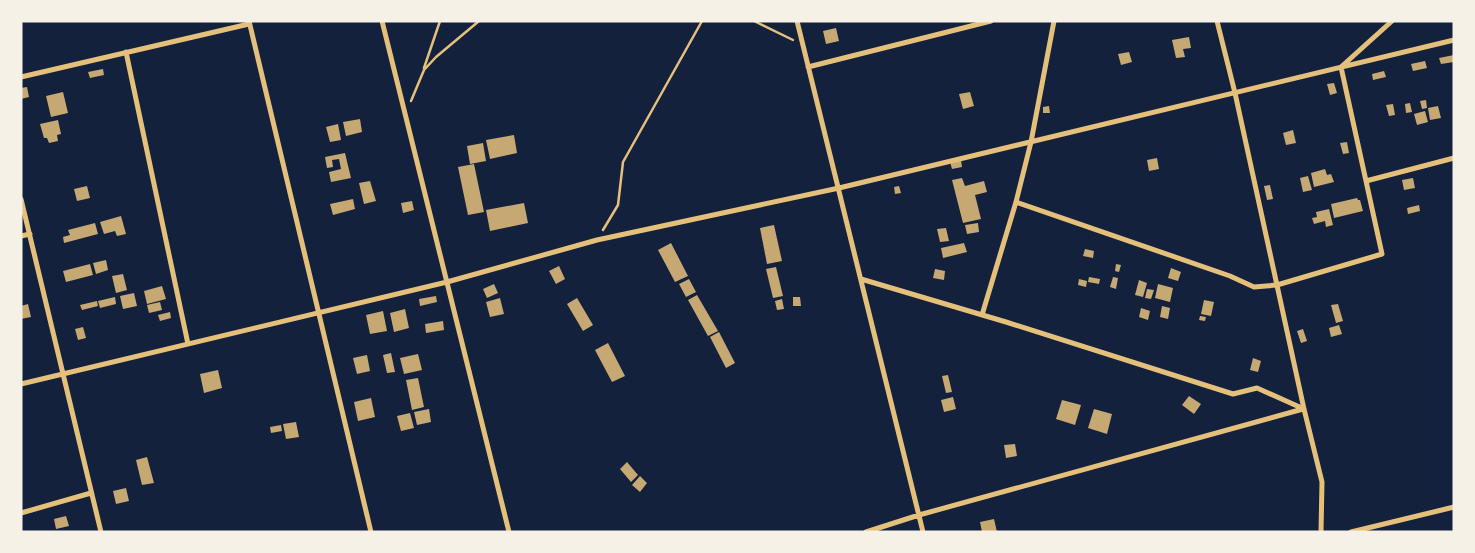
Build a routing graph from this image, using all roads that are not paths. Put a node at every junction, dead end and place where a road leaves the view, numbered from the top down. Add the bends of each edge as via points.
1 (382, 21) edge
2 (797, 21) edge
3 (991, 21) edge
4 (1054, 21) edge
5 (1217, 21) edge
6 (1392, 21) edge
7 (249, 22) edge
8 (1454, 40) edge
9 (126, 52) junction
10 (808, 67) junction
11 (1341, 67) junction
12 (21, 77) edge
13 (1236, 93) junction
14 (1031, 142) junction
15 (1454, 158) edge
16 (1366, 181) junction
17 (839, 188) junction
18 (21, 199) edge
19 (1016, 202) junction
20 (30, 234) junction
21 (21, 236) edge
22 (861, 279) junction
23 (447, 282) junction
24 (1277, 285) junction
25 (318, 313) junction
26 (982, 315) junction
27 (188, 344) junction
28 (63, 374) junction
29 (21, 384) edge
30 (1304, 409) junction
31 (91, 493) junction
32 (1454, 507) edge
33 (21, 513) edge
34 (918, 515) junction
35 (101, 532) edge
36 (371, 532) edge
37 (510, 532) edge
38 (866, 532) edge
39 (923, 532) edge
40 (1321, 532) edge
41 (1351, 532) edge

1 - 23 street
2 - 10 street
3 - 10 street
4 - 14 street
5 - 13 street
6 - 11 street
7 - 9 street
7 - 25 street
8 - 11 street
9 - 12 street
9 - 27 street
10 - 17 street
11 - 13 street
11 - 16 street
13 - 14 street
13 - 24 street
14 - 17 street
14 - 19 street
15 - 16 street
16 - 24 street via 1382,254
17 - 22 street
17 - 23 street via 597,240
18 - 20 street
19 - 24 street via 1254,287
19 - 26 street
20 - 21 street
20 - 28 street
22 - 26 street
22 - 34 street
23 - 25 street
23 - 37 street
24 - 30 street
25 - 27 street
25 - 36 street
26 - 30 street via 1233,394 1257,388
27 - 28 street
28 - 29 street
28 - 31 street
30 - 34 street
30 - 40 street via 1322,482
31 - 33 street
31 - 35 street
32 - 41 street
34 - 38 street
34 - 39 street

